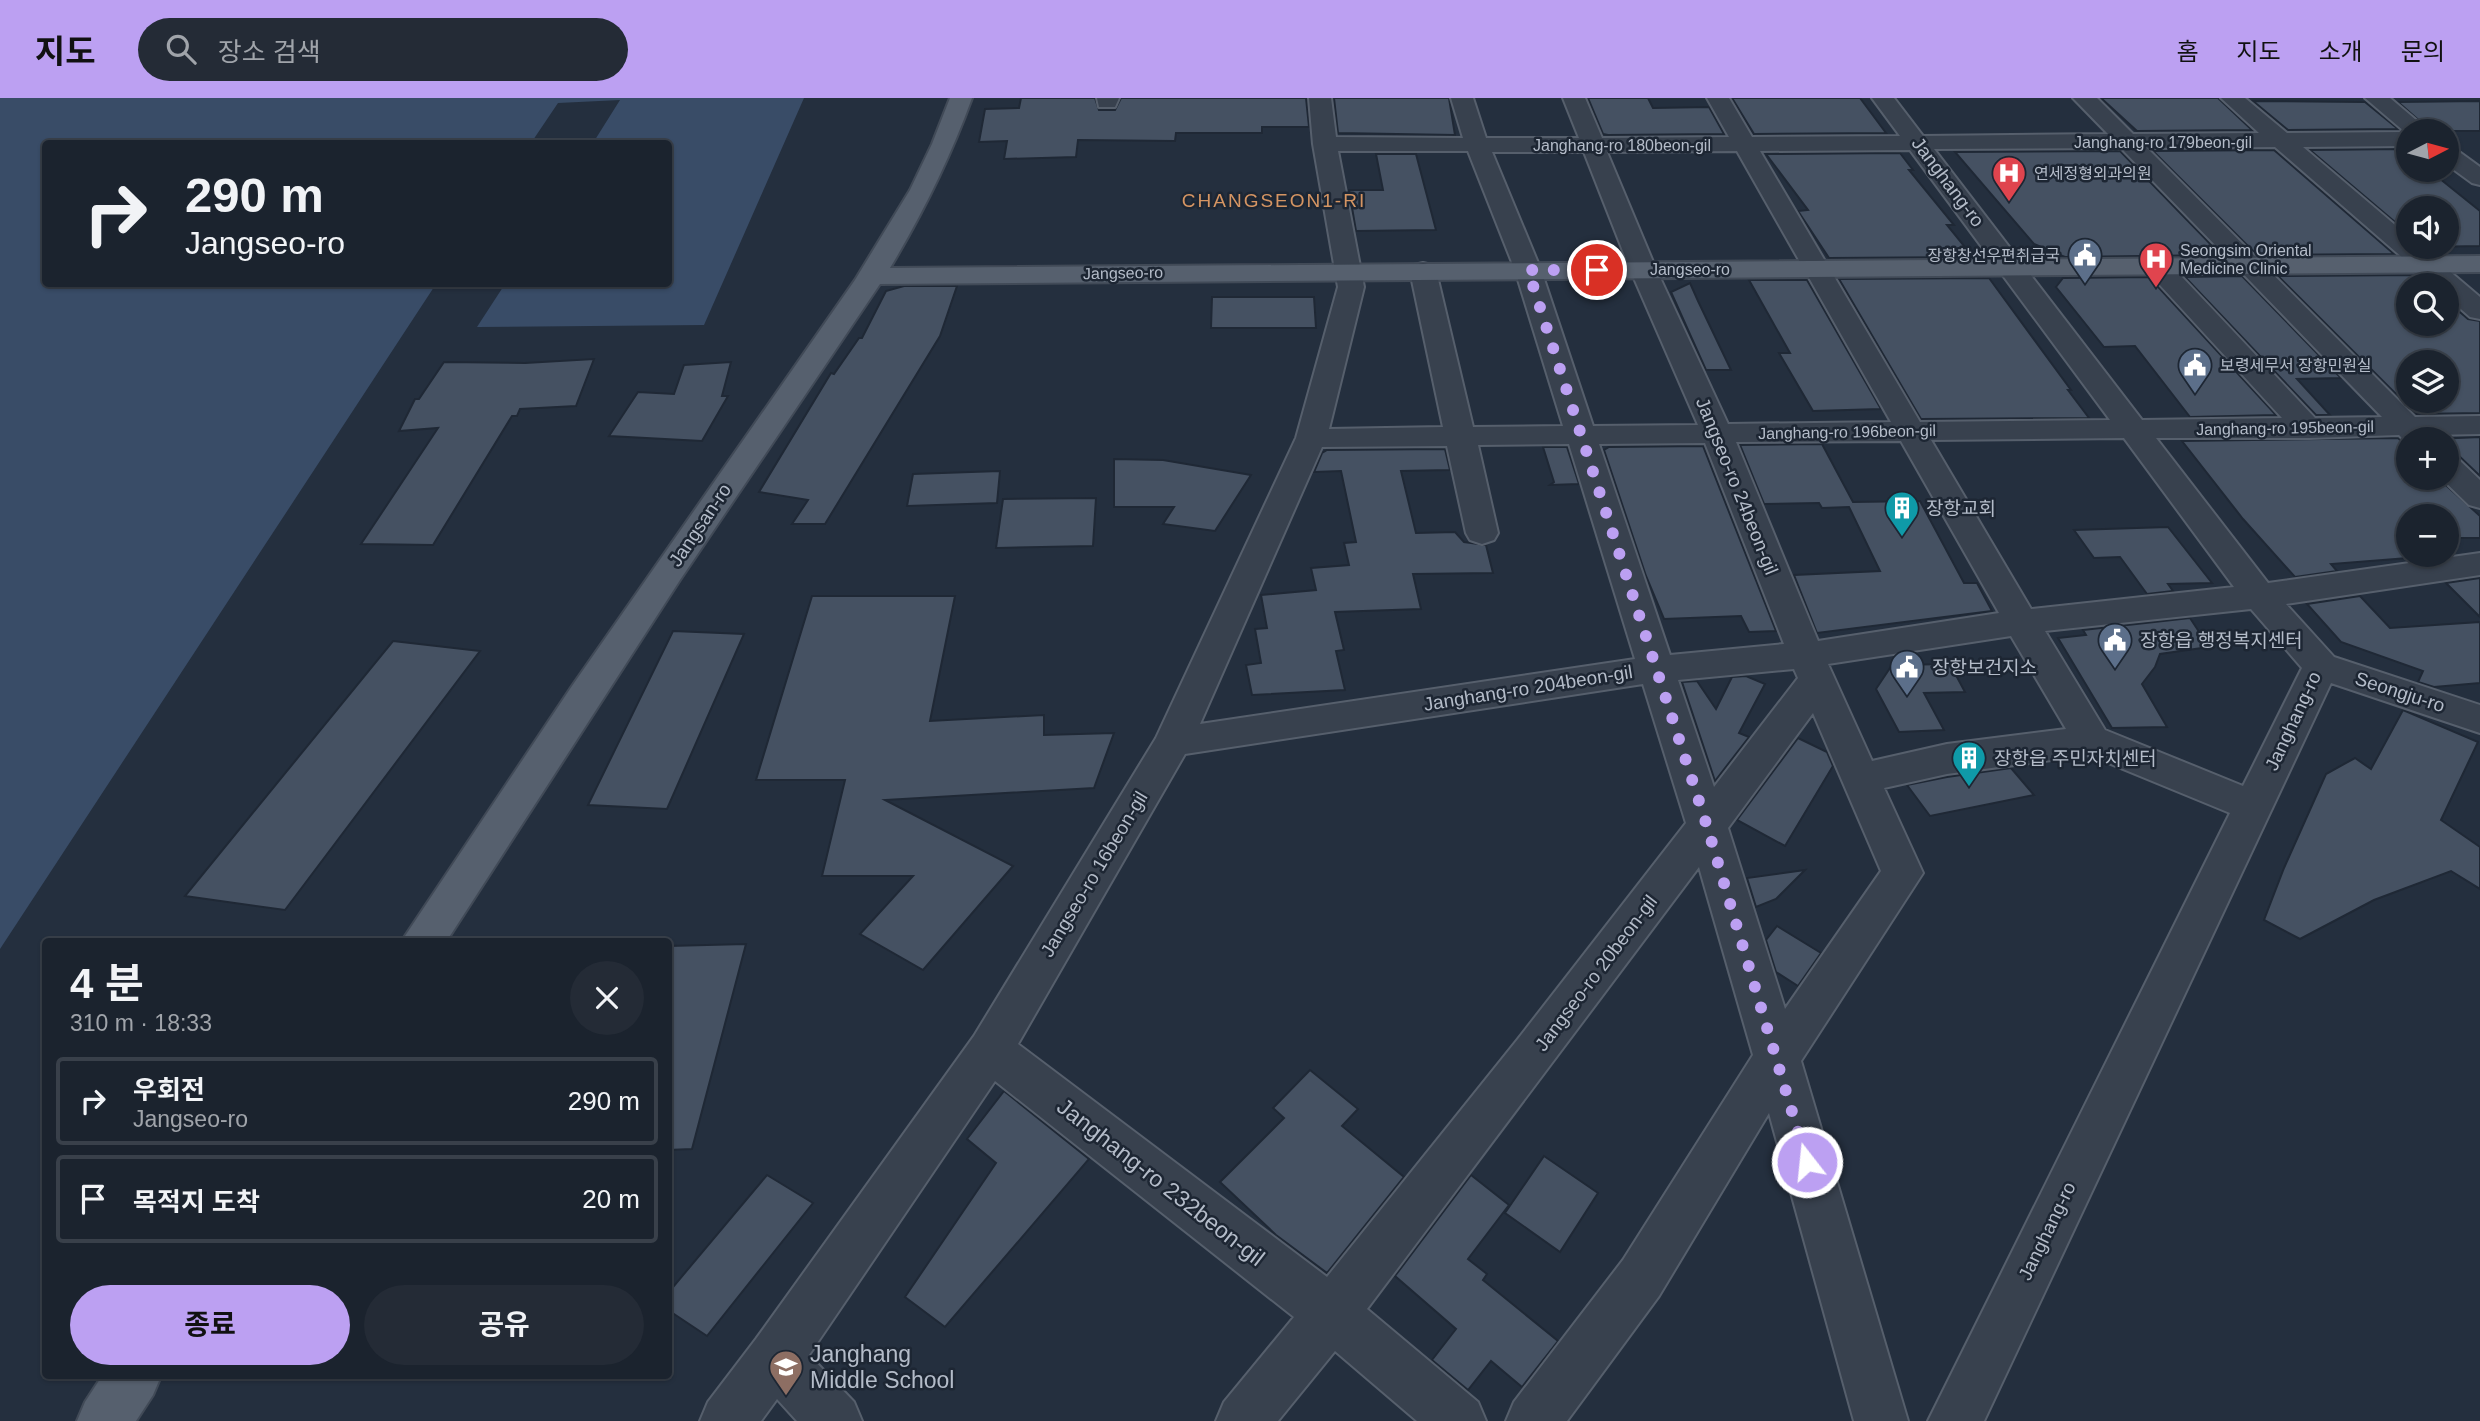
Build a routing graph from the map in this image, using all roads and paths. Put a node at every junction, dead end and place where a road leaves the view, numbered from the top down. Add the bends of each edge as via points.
1 (961, 98) edge
2 (1320, 98) edge
3 (1462, 98) edge
4 (1574, 98) edge
5 (1718, 98) edge
6 (1884, 98) edge
7 (2084, 98) edge
8 (2232, 98) edge
9 (2376, 98) edge
10 (2403, 119) edge
11 (2396, 139) edge
12 (2282, 141) junction
13 (2128, 142) junction
14 (1325, 144) junction
15 (1477, 144) junction
16 (1918, 144) junction
17 (1594, 145) junction
18 (1746, 145) junction
19 (2459, 163) edge
20 (2480, 178) edge
21 (2425, 264) junction
22 (2480, 264) edge
23 (2157, 266) junction
24 (2253, 266) junction
25 (2012, 267) junction
26 (1816, 268) junction
27 (1643, 269) junction
28 (1528, 270) junction
29 (1349, 271) junction
30 (1423, 271) junction
31 (870, 276) junction
32 (2480, 311) edge
33 (2480, 425) edge
34 (2408, 427) edge
35 (2459, 428) edge
36 (2132, 429) junction
37 (2309, 429) junction
38 (1910, 431) junction
39 (2396, 432) edge
40 (1582, 434) junction
41 (1717, 434) junction
42 (1458, 436) junction
43 (1311, 438) junction
44 (2459, 478) edge
45 (2480, 498) edge
46 (1482, 533) dead end
47 (2480, 564) edge
48 (2259, 596) junction
49 (2021, 622) junction
50 (2321, 666) junction
51 (1812, 667) junction
52 (1655, 668) junction
53 (2480, 719) edge
54 (2092, 740) junction
55 (1173, 742) junction
56 (1860, 779) junction
57 (2253, 806) junction
58 (1707, 826) junction
59 (425, 938) edge
60 (990, 1050) junction
61 (1777, 1058) junction
62 (1332, 1314) junction
63 (775, 1358) junction
64 (132, 1379) edge
65 (104, 1421) edge
66 (727, 1421) edge
67 (835, 1421) edge
68 (1244, 1421) edge
69 (1459, 1421) edge
70 (1532, 1421) edge
71 (1881, 1421) edge
72 (1955, 1421) edge

1 - 31 main road, Jangsan-ro via 924,188
2 - 14 street, Jangseo-ro 16beon-gil
3 - 15 street
4 - 17 street, Jangseo-ro 24beon-gil
5 - 18 street
6 - 16 street, Janghang-ro
7 - 13 street
8 - 12 street
9 - 10 street
11 - 12 street, Janghang-ro 179beon-gil
12 - 13 street, Janghang-ro 179beon-gil
12 - 21 street
13 - 16 street, Janghang-ro 179beon-gil
13 - 24 street
14 - 15 street, Janghang-ro 180beon-gil
14 - 29 street, Jangseo-ro 16beon-gil
15 - 17 street, Janghang-ro 180beon-gil
15 - 28 street
16 - 18 street, Janghang-ro 180beon-gil
16 - 25 street, Janghang-ro
17 - 18 street, Janghang-ro 180beon-gil
17 - 27 street, Jangseo-ro 24beon-gil
18 - 26 street
19 - 20 street
21 - 22 main road, Jangseo-ro
21 - 24 main road, Jangseo-ro
21 - 32 street
23 - 24 main road, Jangseo-ro
23 - 25 main road, Jangseo-ro
23 - 37 street
24 - 34 street
25 - 26 main road, Jangseo-ro
25 - 36 street, Janghang-ro
26 - 27 main road, Jangseo-ro
26 - 38 street
27 - 28 main road, Jangseo-ro
27 - 41 street, Jangseo-ro 24beon-gil
28 - 30 main road, Jangseo-ro
28 - 40 street
29 - 30 main road, Jangseo-ro
29 - 31 main road, Jangseo-ro
29 - 43 street, Jangseo-ro 16beon-gil via 1351,287
30 - 42 street
31 - 59 main road, Jangsan-ro
33 - 35 street, Janghang-ro 195beon-gil
36 - 37 street, Janghang-ro 195beon-gil
36 - 38 street, Janghang-ro 196beon-gil
36 - 48 street, Janghang-ro
37 - 39 street, Janghang-ro 195beon-gil
38 - 41 street, Janghang-ro 196beon-gil
38 - 49 street
40 - 41 street, Janghang-ro 196beon-gil
40 - 42 street, Janghang-ro 196beon-gil
40 - 52 street
41 - 51 street, Jangseo-ro 24beon-gil
42 - 43 street, Janghang-ro 196beon-gil
42 - 46 street
43 - 55 street, Jangseo-ro 16beon-gil
44 - 45 street
47 - 48 street, Janghang-ro 204beon-gil
48 - 49 street, Janghang-ro 204beon-gil
48 - 50 street, Janghang-ro
49 - 51 street, Janghang-ro 204beon-gil
49 - 54 street
50 - 53 street, Seongju-ro
50 - 57 street, Janghang-ro
51 - 52 street, Janghang-ro 204beon-gil
51 - 56 street, Jangseo-ro 24beon-gil
51 - 58 street, Jangseo-ro 20beon-gil
52 - 55 street, Janghang-ro 204beon-gil
52 - 58 street
54 - 56 street via 1947,759
54 - 57 street
55 - 60 street, Jangseo-ro 16beon-gil
56 - 61 street, Jangseo-ro 24beon-gil via 1902,873
57 - 72 street, Janghang-ro
58 - 61 street
58 - 62 street, Jangseo-ro 20beon-gil
60 - 62 street, Janghang-ro 232beon-gil
60 - 63 street, Jangseo-ro 16beon-gil
61 - 70 street via 1641,1278
61 - 71 street
62 - 68 street
62 - 69 street, Janghang-ro 232beon-gil
63 - 66 street, Jangseo-ro 16beon-gil
63 - 67 street
64 - 65 main road

